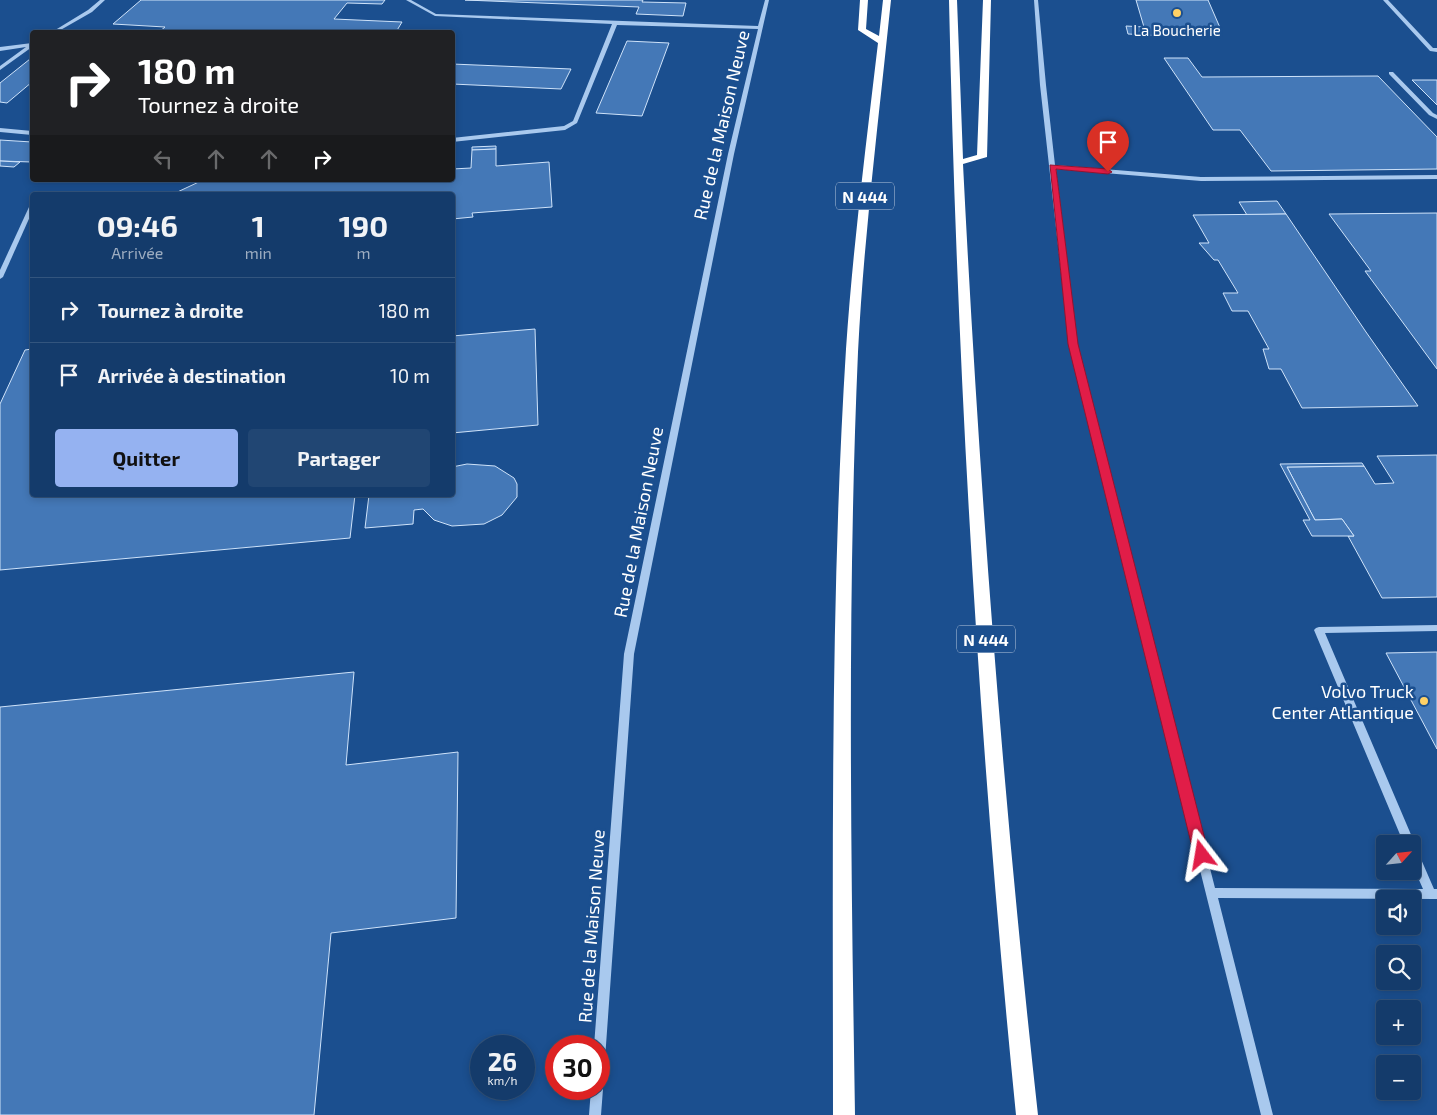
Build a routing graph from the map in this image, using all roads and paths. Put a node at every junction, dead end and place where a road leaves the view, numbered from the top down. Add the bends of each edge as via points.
1 (103, 0) edge
2 (408, 0) edge
3 (767, 0) edge
4 (864, 0) edge
5 (887, 0) edge
6 (953, 0) edge
7 (987, 0) edge
8 (1036, 0) edge
9 (1386, 0) edge
10 (615, 23) junction
11 (760, 28) junction
12 (57, 30) edge
13 (883, 42) junction
14 (30, 45) edge
15 (30, 46) edge
16 (0, 49) edge
17 (1437, 50) edge
18 (0, 68) edge
19 (1391, 73) dead end
20 (1437, 117) edge
21 (0, 130) edge
22 (30, 133) edge
23 (455, 140) edge
24 (958, 163) junction
25 (1052, 167) junction
26 (1437, 177) edge
27 (30, 208) dead end
28 (0, 277) edge
29 (1437, 628) edge
30 (1406, 835) edge
31 (1421, 868) edge
32 (1211, 893) junction
33 (1434, 894) edge
34 (601, 1035) edge
35 (595, 1100) edge
36 (594, 1115) edge
37 (844, 1115) edge
38 (1028, 1115) edge
39 (1267, 1115) edge

1 - 12 street
2 - 10 street via 435,15
3 - 11 street, Rue de la Maison Neuve
4 - 13 highway via 862,30
5 - 13 highway, N 444
6 - 24 highway, N 444
7 - 24 highway via 982,157
8 - 25 street
9 - 17 street via 1432,50
10 - 11 street
10 - 23 street via 575,122 565,128
11 - 34 street, Rue de la Maison Neuve via 731,154 629,654
13 - 37 highway, N 444 via 861,232 852,351 844,616
14 - 16 street
15 - 18 street
19 - 20 street
21 - 22 street
24 - 38 highway, N 444 via 966,346 994,746 1017,1024
25 - 26 street via 1201,179
25 - 32 street via 1073,344
27 - 28 street
29 - 30 street via 1320,630
31 - 33 street
32 - 33 street
32 - 39 street
35 - 36 street

